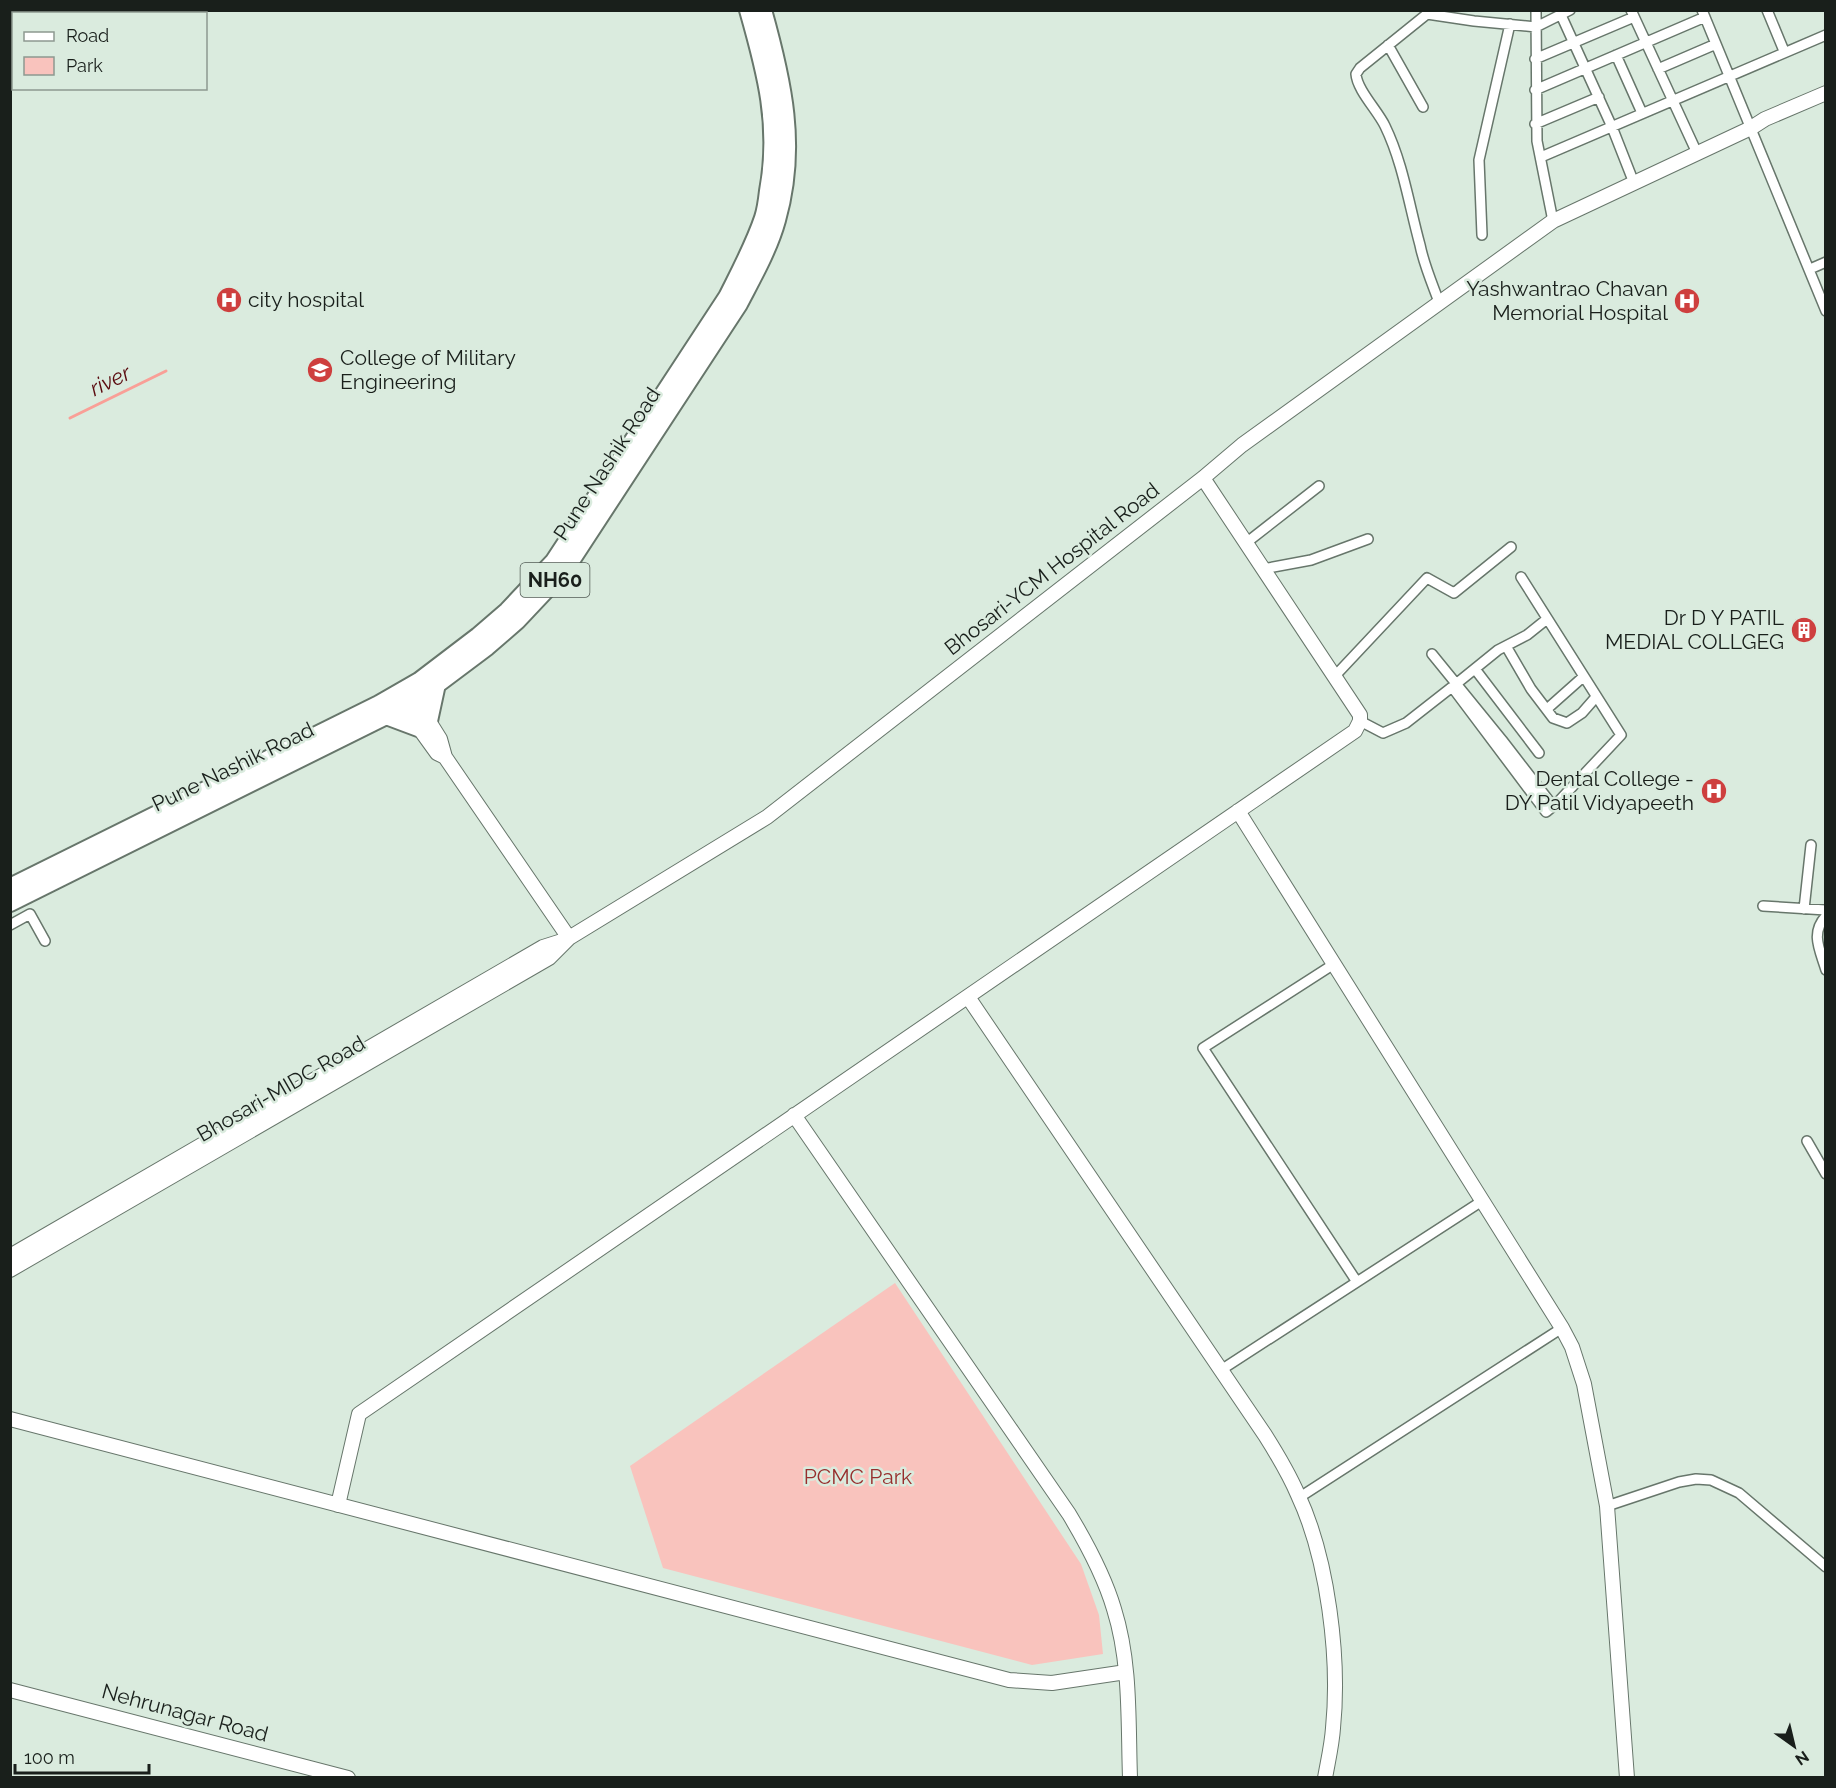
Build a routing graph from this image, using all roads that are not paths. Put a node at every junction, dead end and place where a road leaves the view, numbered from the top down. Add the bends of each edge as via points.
1 (748, 10) edge
2 (763, 10) edge
3 (1536, 10) edge
4 (1767, 10) edge
5 (1566, 13) edge
6 (1632, 14) edge
7 (1703, 14) edge
8 (1510, 24) junction
9 (1536, 27) junction
10 (1826, 35) edge
11 (1574, 43) junction
12 (1645, 43) junction
13 (1716, 44) junction
14 (1388, 45) junction
15 (1784, 51) junction
16 (1616, 55) junction
17 (1535, 59) junction
18 (1586, 68) junction
19 (1658, 69) junction
20 (1729, 75) junction
21 (1535, 90) junction
22 (1826, 93) edge
23 (1599, 97) junction
24 (1672, 99) junction
25 (1422, 107) dead end
26 (1642, 113) junction
27 (1535, 124) junction
28 (1612, 127) junction
29 (1751, 128) junction
30 (1697, 153) junction
31 (1541, 157) junction
32 (1634, 183) junction
33 (1553, 221) junction
34 (1482, 235) dead end
35 (1826, 262) edge
36 (1810, 269) junction
37 (1439, 302) junction
38 (1826, 311) edge
39 (1203, 478) junction
40 (1318, 486) dead end
41 (1368, 539) dead end
42 (1246, 543) junction
43 (1511, 547) dead end
44 (1263, 569) junction
45 (1521, 577) dead end
46 (1547, 619) junction
47 (1506, 646) junction
48 (1429, 656) dead end
49 (1475, 669) junction
50 (1334, 676) junction
51 (1583, 677) junction
52 (437, 684) junction
53 (1454, 686) junction
54 (405, 696) junction
55 (1596, 697) junction
56 (1546, 709) junction
57 (386, 716) junction
58 (1360, 721) junction
59 (423, 724) junction
60 (1539, 753) dead end
61 (1238, 811) junction
62 (1811, 845) dead end
63 (10, 887) edge
64 (10, 903) edge
65 (1764, 906) dead end
66 (1804, 909) junction
67 (1826, 910) edge
68 (1826, 916) edge
69 (10, 925) edge
70 (569, 938) junction
71 (45, 941) dead end
72 (1334, 964) junction
73 (1826, 970) edge
74 (968, 997) junction
75 (794, 1115) junction
76 (1807, 1141) dead end
77 (1826, 1174) edge
78 (1482, 1201) junction
79 (10, 1256) edge
80 (10, 1270) edge
81 (1357, 1282) junction
82 (1562, 1328) junction
83 (1221, 1370) junction
84 (10, 1419) edge
85 (1300, 1497) junction
86 (338, 1505) junction
87 (1608, 1506) junction
88 (1826, 1568) edge
89 (1126, 1672) junction
90 (10, 1690) edge
91 (348, 1778) edge
92 (1130, 1778) edge
93 (1326, 1778) edge
94 (1627, 1778) edge

1 - 54 highway, Pune Nashik Road / NH60 via 768,82 774,131 772,168 764,216 727,297 554,561 507,611
2 - 52 highway, Pune Nashik Road / NH60 via 784,90 788,130 777,220 761,261 739,304 565,570 517,621
3 - 9 street
4 - 15 street
5 - 9 street
5 - 11 street
6 - 11 street
6 - 12 street
7 - 12 street
7 - 13 street
8 - 9 street
8 - 14 street via 1427,14
8 - 34 street via 1479,160
9 - 17 street
10 - 15 street
11 - 17 street
11 - 18 street
12 - 16 street
12 - 19 street
13 - 19 street
13 - 20 street
14 - 25 street
14 - 37 street via 1360,68 1356,79 1390,136
15 - 20 street
16 - 18 street
16 - 26 street
17 - 21 street
18 - 21 street
18 - 23 street
19 - 24 street
20 - 24 street
20 - 29 street
21 - 27 street
22 - 29 street
23 - 27 street
23 - 28 street
24 - 26 street
24 - 30 street
26 - 28 street
27 - 31 street
28 - 31 street
28 - 32 street
29 - 30 street, Bhosari-YCM Hospital Road
29 - 36 street
30 - 32 street, Bhosari-YCM Hospital Road
31 - 33 street
32 - 33 street, Bhosari-YCM Hospital Road
33 - 37 street, Bhosari-YCM Hospital Road
35 - 36 street
36 - 38 street
37 - 39 street, Bhosari-YCM Hospital Road via 1242,445
39 - 42 street
39 - 70 street, Bhosari-YCM Hospital Road via 766,817
40 - 42 street
41 - 44 street via 1311,560
42 - 44 street
43 - 50 street via 1454,593 1427,578
44 - 50 street
45 - 46 street
46 - 47 street
46 - 51 street
47 - 49 street
47 - 56 street
48 - 53 street
49 - 53 street
49 - 60 street
50 - 58 street via 1360,715
51 - 55 street
51 - 56 street
52 - 54 highway, Pune Nashik Road / NH60
52 - 59 highway
53 - 55 street via 1546,812 1621,735
53 - 58 street via 1406,723 1383,733
54 - 57 highway, Pune Nashik Road / NH60
54 - 59 street
54 - 63 highway, Pune Nashik Road / NH60
55 - 56 street via 1567,723 1553,718
57 - 59 highway
57 - 64 highway, Pune Nashik Road / NH60
58 - 61 street via 1351,734
59 - 70 street via 437,753 445,757
61 - 72 street
61 - 74 street
62 - 66 street
65 - 66 street
66 - 67 street
68 - 73 street via 1816,933
69 - 71 street via 30,914
70 - 79 street, Bhosari-MIDC Road via 543,947
70 - 80 street, Bhosari-MIDC Road via 549,958
72 - 78 street
72 - 81 street via 1203,1048
74 - 75 street
74 - 83 street
75 - 86 street via 359,1414
75 - 89 street via 1069,1514 1106,1586 1121,1634
76 - 77 street
78 - 81 street
78 - 82 street
81 - 83 street
82 - 85 street
82 - 87 street via 1584,1384
83 - 85 street
84 - 86 street
85 - 93 street via 1328,1598 1335,1664 1333,1728
86 - 89 street via 1010,1680 1052,1683
87 - 88 street via 1679,1482 1711,1480 1738,1493
87 - 94 street
89 - 92 street
90 - 91 street, Nehrunagar Road

